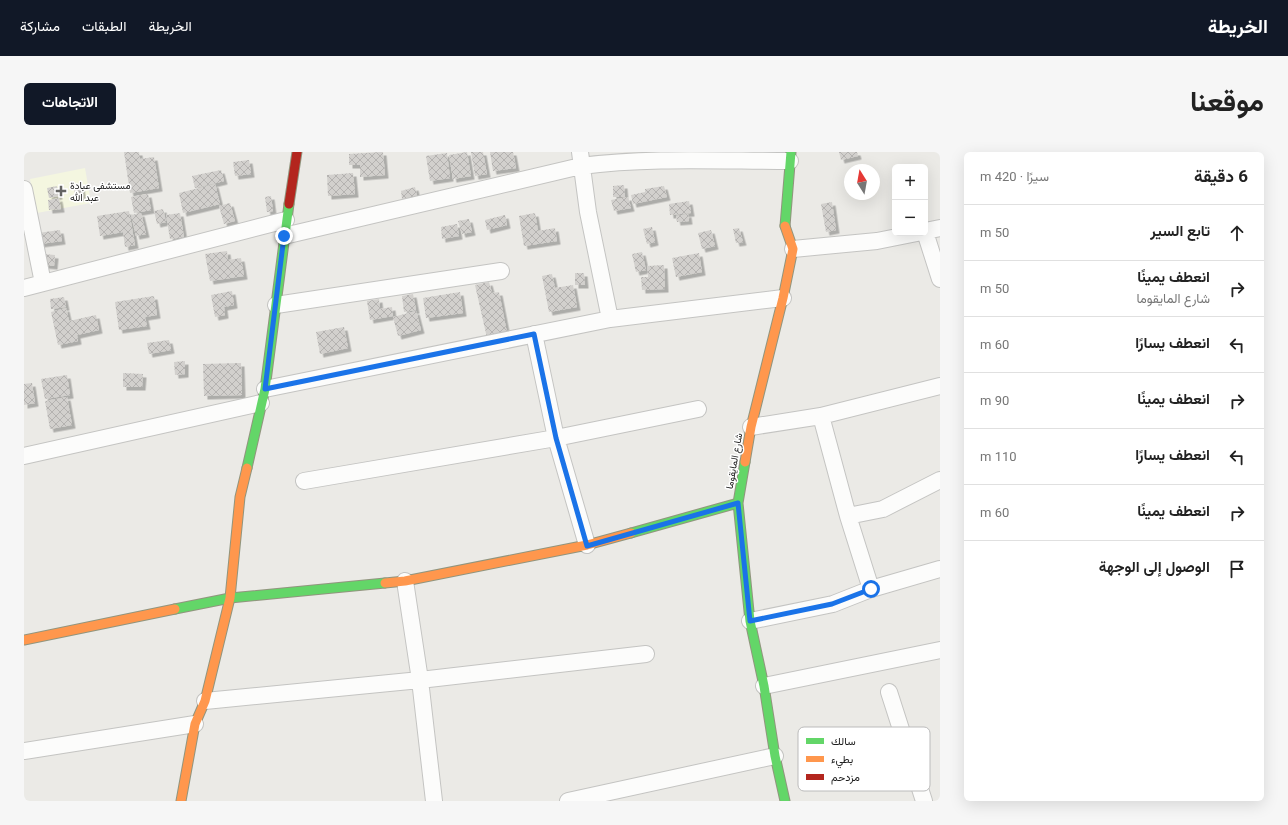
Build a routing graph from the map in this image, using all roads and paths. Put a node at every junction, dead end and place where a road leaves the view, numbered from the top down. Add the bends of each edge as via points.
1 (298, 152) edge
2 (791, 157) edge
3 (580, 159) edge
4 (24, 189) edge
5 (286, 220) junction
6 (940, 228) edge
7 (928, 231) edge
8 (284, 236) junction
9 (902, 236) edge
10 (926, 236) edge
11 (793, 249) junction
12 (502, 271) dead end
13 (940, 279) edge
14 (43, 284) junction
15 (24, 288) edge
16 (783, 298) junction
17 (276, 305) junction
18 (610, 319) junction
19 (534, 334) junction
20 (940, 386) edge
21 (263, 396) junction
22 (698, 409) dead end
23 (821, 416) junction
24 (751, 427) junction
25 (556, 438) junction
26 (24, 456) edge
27 (940, 480) edge
28 (304, 481) dead end
29 (738, 503) junction
30 (848, 516) junction
31 (587, 546) junction
32 (940, 569) edge
33 (405, 581) junction
34 (871, 589) junction
35 (230, 598) junction
36 (750, 621) junction
37 (24, 640) edge
38 (940, 650) edge
39 (646, 654) dead end
40 (420, 680) junction
41 (764, 686) junction
42 (889, 692) dead end
43 (205, 701) junction
44 (196, 724) junction
45 (900, 727) edge
46 (24, 751) edge
47 (775, 756) junction
48 (921, 791) edge
49 (181, 801) edge
50 (434, 801) edge
51 (568, 801) edge
52 (785, 801) edge
53 (924, 801) edge

1 - 5 street
2 - 3 street via 612,162
2 - 11 street via 784,224
3 - 8 street
3 - 18 street
4 - 14 street
5 - 8 street
5 - 14 street
6 - 7 street
8 - 17 street
9 - 11 street via 877,241
10 - 13 street
11 - 16 street, شارع المايقوما
12 - 17 street
14 - 15 street
16 - 18 street
16 - 24 street, شارع المايقوما
17 - 21 street
18 - 19 street
19 - 21 street
19 - 25 street
20 - 23 street
21 - 26 street
21 - 35 street via 240,496
22 - 25 street
23 - 24 street
23 - 30 street
24 - 29 street, شارع المايقوما
25 - 28 street
25 - 31 street
27 - 30 street via 883,509
29 - 31 street
29 - 36 street, شارع المايقوما
30 - 34 street
31 - 33 street
32 - 34 street
33 - 35 street
33 - 40 street
34 - 36 street via 832,604
35 - 37 street
35 - 43 street
36 - 41 street, شارع المايقوما
38 - 41 street
39 - 40 street
40 - 43 street
40 - 50 street
41 - 47 street, شارع المايقوما
42 - 45 street
43 - 44 street
44 - 46 street
44 - 49 street
47 - 51 street
47 - 52 street, شارع المايقوما
48 - 53 street

